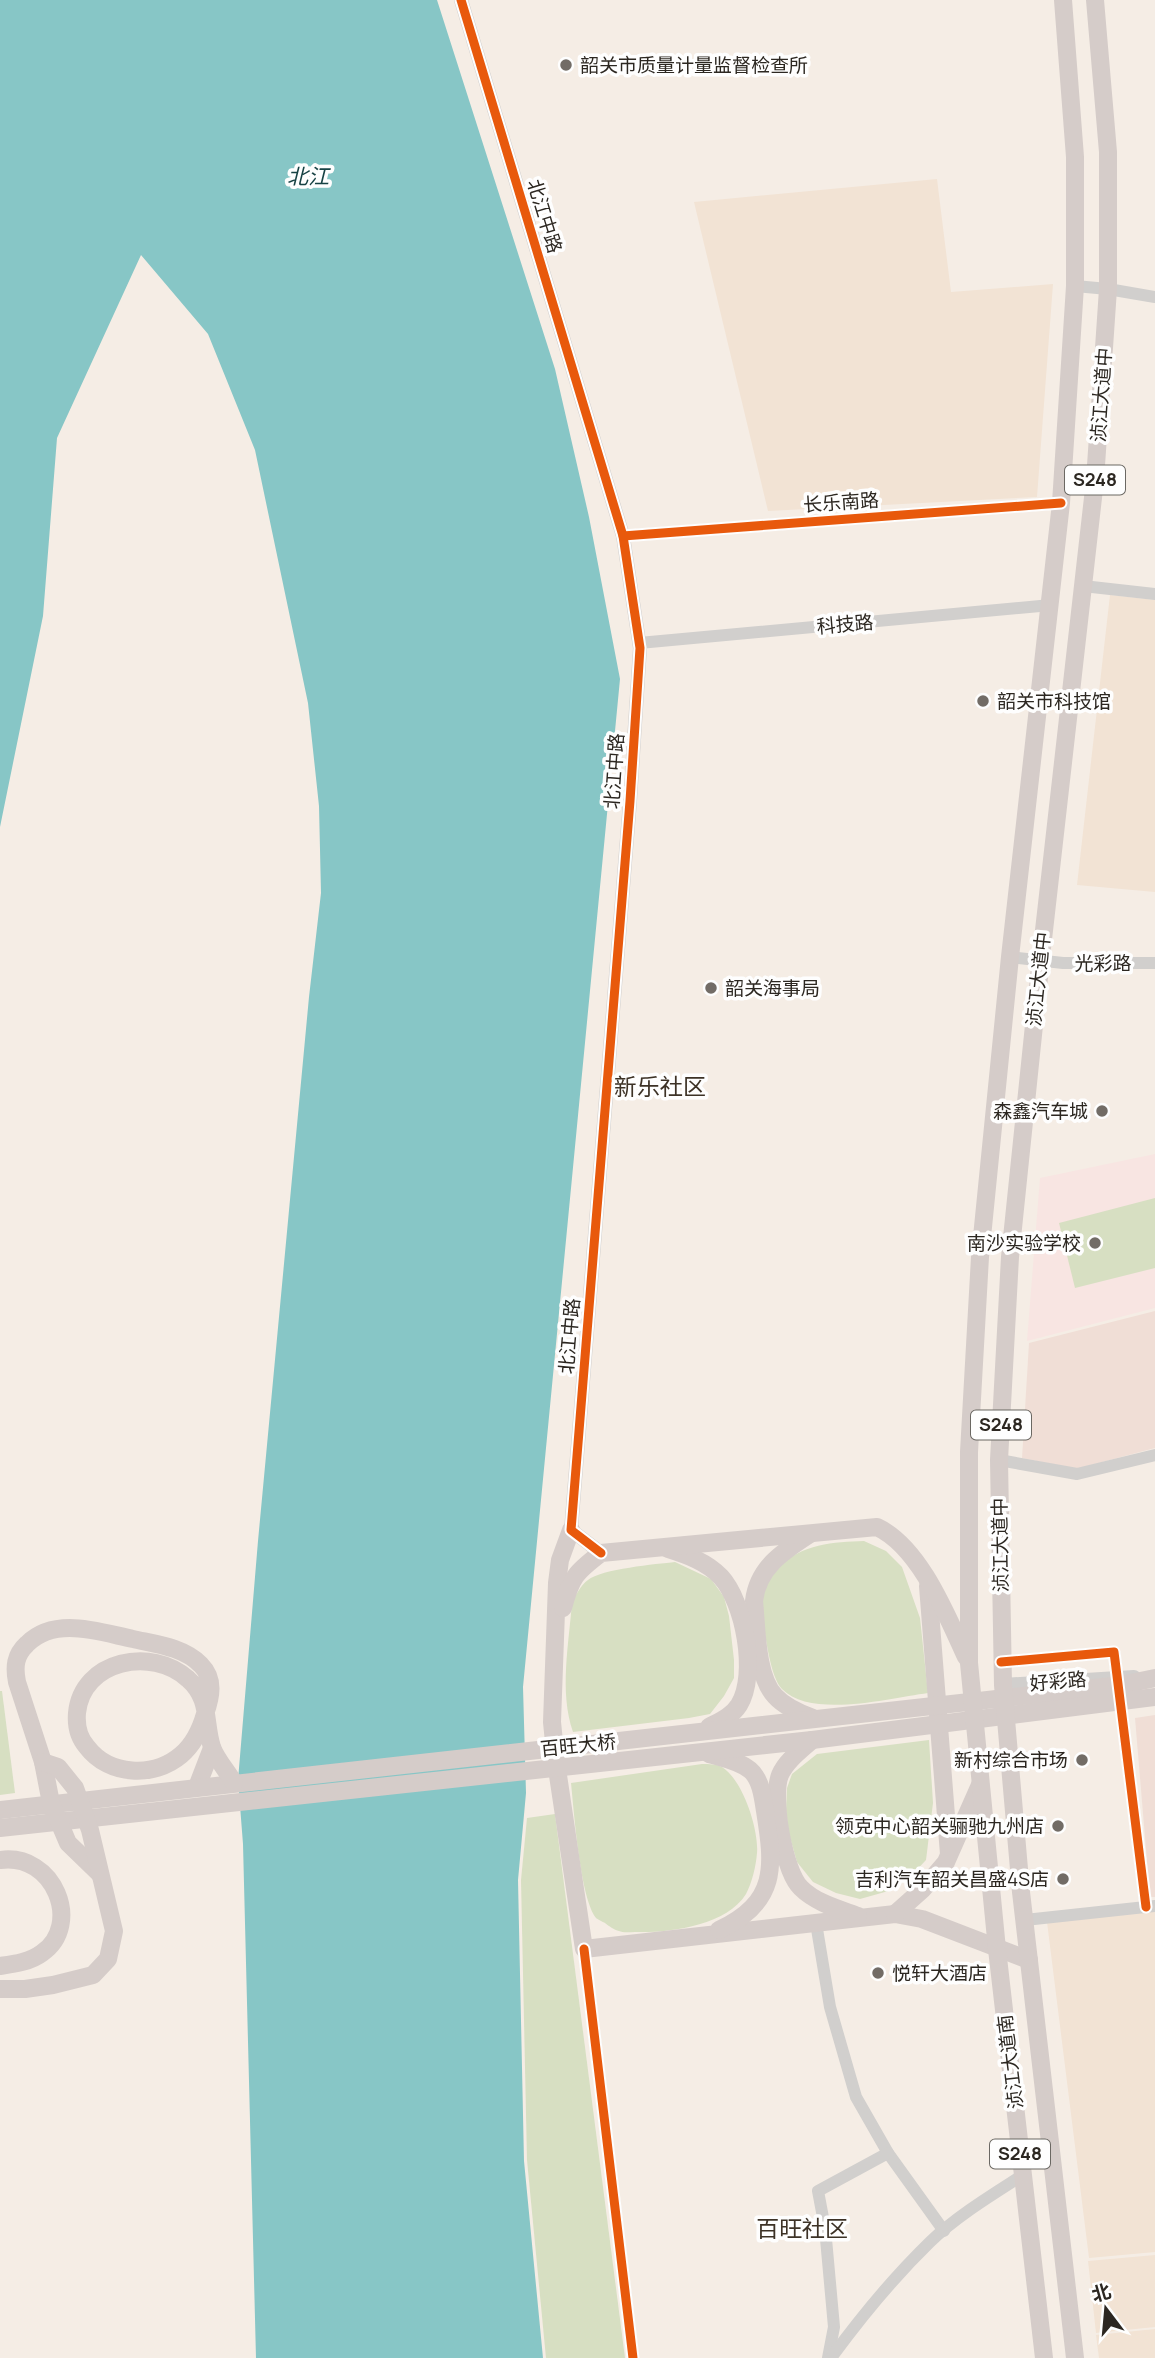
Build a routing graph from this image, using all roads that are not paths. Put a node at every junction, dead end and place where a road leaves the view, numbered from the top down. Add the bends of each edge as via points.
1 (461, 0) edge
2 (1063, 0) edge
3 (1095, 0) edge
4 (1076, 286) junction
5 (1108, 289) junction
6 (1155, 297) edge
7 (1061, 503) junction
8 (623, 536) junction
9 (1083, 586) junction
10 (1155, 594) edge
11 (1051, 605) junction
12 (639, 643) junction
13 (1010, 957) junction
14 (1040, 959) junction
15 (1155, 963) edge
16 (1155, 1455) edge
17 (999, 1460) junction
18 (571, 1530) junction
19 (813, 1532) junction
20 (663, 1547) junction
21 (601, 1553) junction
22 (928, 1582) junction
23 (556, 1635) junction
24 (1001, 1662) junction
25 (970, 1663) junction
26 (1117, 1677) junction
27 (1155, 1677) edge
28 (1003, 1685) junction
29 (1155, 1697) edge
30 (814, 1718) junction
31 (699, 1731) junction
32 (812, 1740) junction
33 (212, 1748) junction
34 (703, 1752) junction
35 (43, 1762) junction
36 (234, 1783) junction
37 (980, 1784) junction
38 (197, 1787) junction
39 (0, 1810) edge
40 (0, 1828) edge
41 (949, 1854) junction
42 (0, 1860) edge
43 (779, 1863) junction
44 (100, 1874) junction
45 (1021, 1892) junction
46 (991, 1895) junction
47 (1151, 1907) edge
48 (895, 1914) junction
49 (862, 1918) junction
50 (1024, 1920) junction
51 (816, 1923) junction
52 (706, 1936) junction
53 (997, 1949) junction
54 (584, 1950) junction
55 (1029, 1960) junction
56 (0, 1966) edge
57 (0, 1989) edge
58 (888, 2153) junction
59 (1053, 2173) junction
60 (1023, 2175) junction
61 (944, 2231) junction
62 (633, 2358) edge
63 (829, 2358) edge
64 (1044, 2358) edge
65 (1074, 2358) edge

1 - 8 street, 北江中路
2 - 4 main road, 浈江大道中 / S248 via 1074,157
3 - 5 main road, 浈江大道中 / S248 via 1108,152
4 - 5 street
4 - 7 main road, 浈江大道中 / S248
5 - 6 street
5 - 9 main road, 浈江大道中 / S248
7 - 8 street, 长乐南路
7 - 11 main road, 浈江大道中 / S248
8 - 12 street, 北江中路
9 - 10 street
9 - 14 main road, 浈江大道中 / S248
11 - 12 street, 科技路
11 - 13 main road, 浈江大道中 / S248
12 - 18 street, 北江中路
13 - 14 street, 光彩路
13 - 25 main road, 浈江大道中 / S248 via 980,1257 972,1396
14 - 15 street, 光彩路
14 - 17 main road, 浈江大道中 / S248 via 1010,1257
16 - 17 street via 1077,1474
17 - 24 main road, 浈江大道中 / S248
18 - 21 street
18 - 23 main road via 560,1560
19 - 20 main road
19 - 22 main road via 877,1527 908,1552
19 - 30 main road via 771,1563 754,1601 767,1684 776,1698
20 - 21 main road
20 - 31 main road via 693,1558 719,1575 740,1610 750,1669 744,1694 723,1720
21 - 23 main road via 572,1580
22 - 25 main road
22 - 41 main road
23 - 54 main road via 552,1723
24 - 26 street via 1114,1652
24 - 28 main road, 浈江大道中 / S248
25 - 37 main road, 浈江大道中 / S248
26 - 27 street, 好彩路
26 - 28 street, 好彩路
26 - 47 street
27 - 30 main road, 百旺大桥 via 1121,1685
28 - 45 main road, 浈江大道中 / S248
29 - 32 main road, 百旺大桥
30 - 31 main road, 百旺大桥
31 - 36 main road, 百旺大桥
32 - 34 main road, 百旺大桥
32 - 43 main road via 784,1767 777,1784
33 - 35 main road via 208,1714 201,1695 189,1679 155,1663 115,1665 103,1670 82,1692 76,1717 82,1740 110,1766 127,1771 160,1766 183,1753 202,1724 212,1687 208,1676 201,1665 181,1652 87,1629 54,1629 39,1634 15,1662
33 - 36 main road
33 - 38 main road
34 - 40 main road, 百旺大桥
34 - 43 main road via 735,1762 755,1776
35 - 44 main road via 51,1803 68,1843
35 - 44 main road via 58,1766 75,1788
36 - 38 main road, 百旺大桥
37 - 41 main road
37 - 46 main road, 浈江大道中 / S248
38 - 39 main road, 百旺大桥
41 - 48 main road via 937,1875
42 - 56 main road via 27,1863 44,1872 58,1894 60,1925 42,1953
43 - 49 main road via 813,1898
43 - 52 main road via 757,1903 736,1922
44 - 57 main road via 114,1931 102,1968 82,1979 53,1985
45 - 46 main road
45 - 50 main road, 浈江大道中 / S248
46 - 53 main road, 浈江大道中 / S248
47 - 50 street
48 - 49 main road
48 - 53 main road via 922,1919
49 - 51 main road
50 - 55 main road, 浈江大道中 / S248
51 - 52 main road
51 - 58 street via 830,2007 856,2097
52 - 54 main road
53 - 55 main road
53 - 60 main road, 浈江大道南 / S248
54 - 62 street
55 - 59 main road, 浈江大道南 / S248
58 - 61 street
58 - 63 street via 818,2191 834,2327
59 - 60 main road, S248
59 - 65 main road, 浈江大道南 / S248
60 - 61 street
60 - 64 main road, 浈江大道南 / S248
61 - 63 street via 896,2278

